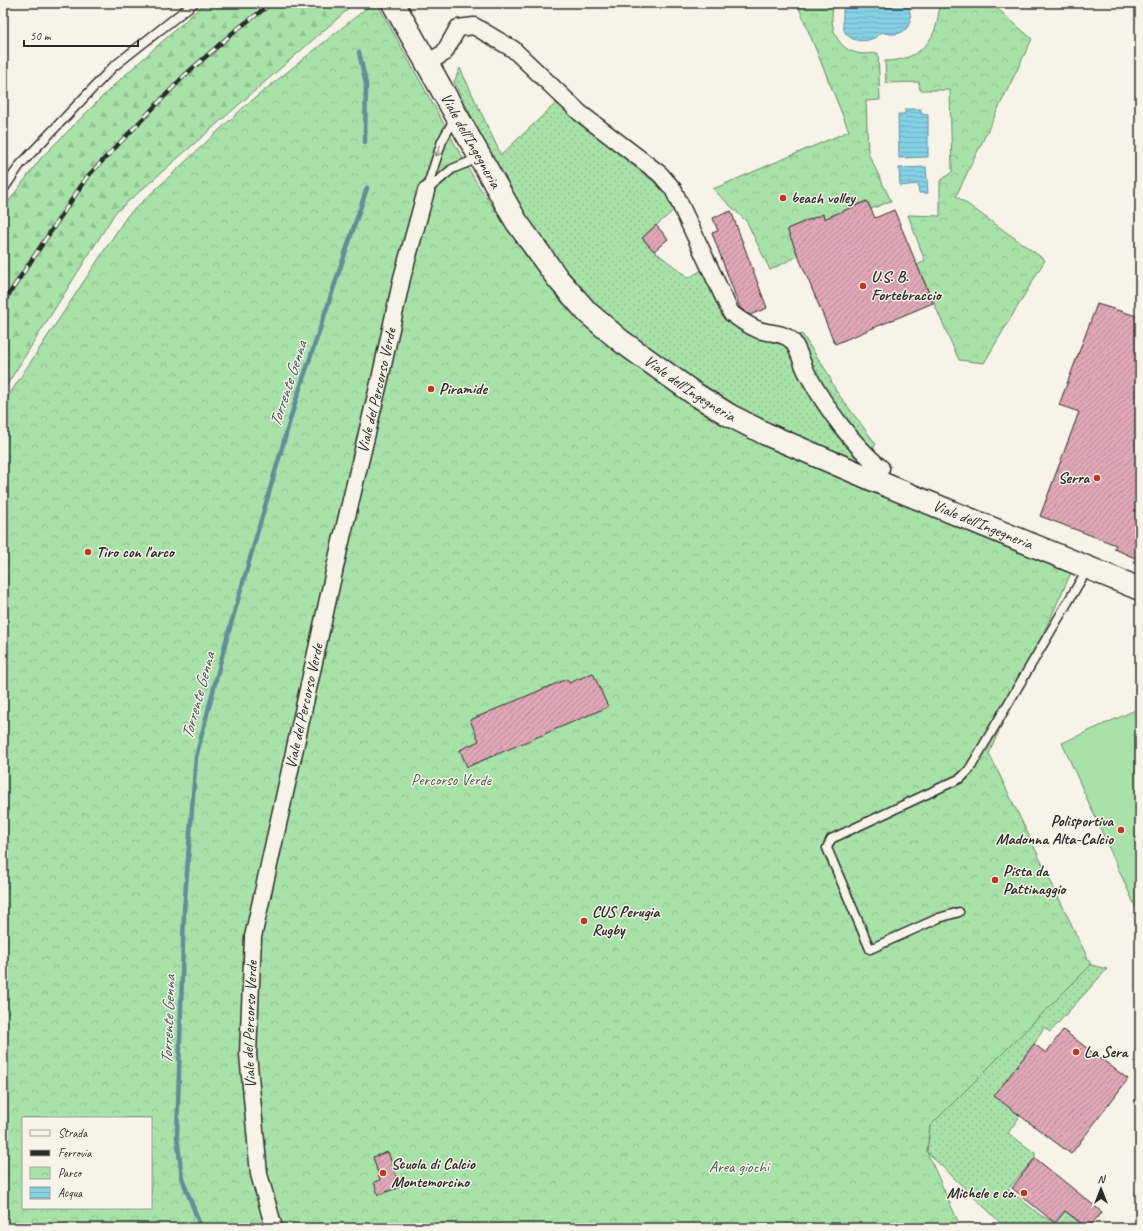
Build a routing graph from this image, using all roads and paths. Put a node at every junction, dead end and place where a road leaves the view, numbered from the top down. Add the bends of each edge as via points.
1 (194, 3) edge
2 (393, 3) edge
3 (427, 63) junction
4 (456, 116) junction
5 (479, 157) junction
6 (3, 190) edge
7 (426, 191) junction
8 (876, 481) junction
9 (1088, 568) junction
10 (1140, 590) edge
11 (959, 912) dead end
12 (274, 1228) edge

1 - 6 lane via 113,67 20,165
2 - 3 street, Viale dell'Ingegneria
3 - 4 street, Viale dell'Ingegneria
3 - 8 street via 444,52 458,28 474,26 513,49 580,113 660,174 673,189 731,313 760,330 783,335 793,342 808,375 834,414 861,450 881,468
4 - 5 street, Viale dell'Ingegneria
4 -> 7 lane, Viale del Percorso Verde via 439,148
5 - 7 lane via 452,169
5 - 8 street, Viale dell'Ingegneria via 516,221 558,279 588,313 620,341 729,415 766,434
7 - 12 street, Viale del Percorso Verde via 402,278 253,937 248,1054 259,1174
8 - 9 street, Viale dell'Ingegneria
9 - 10 street, Viale dell'Ingegneria
9 - 11 lane via 970,770 961,778 831,839 827,848 870,949

